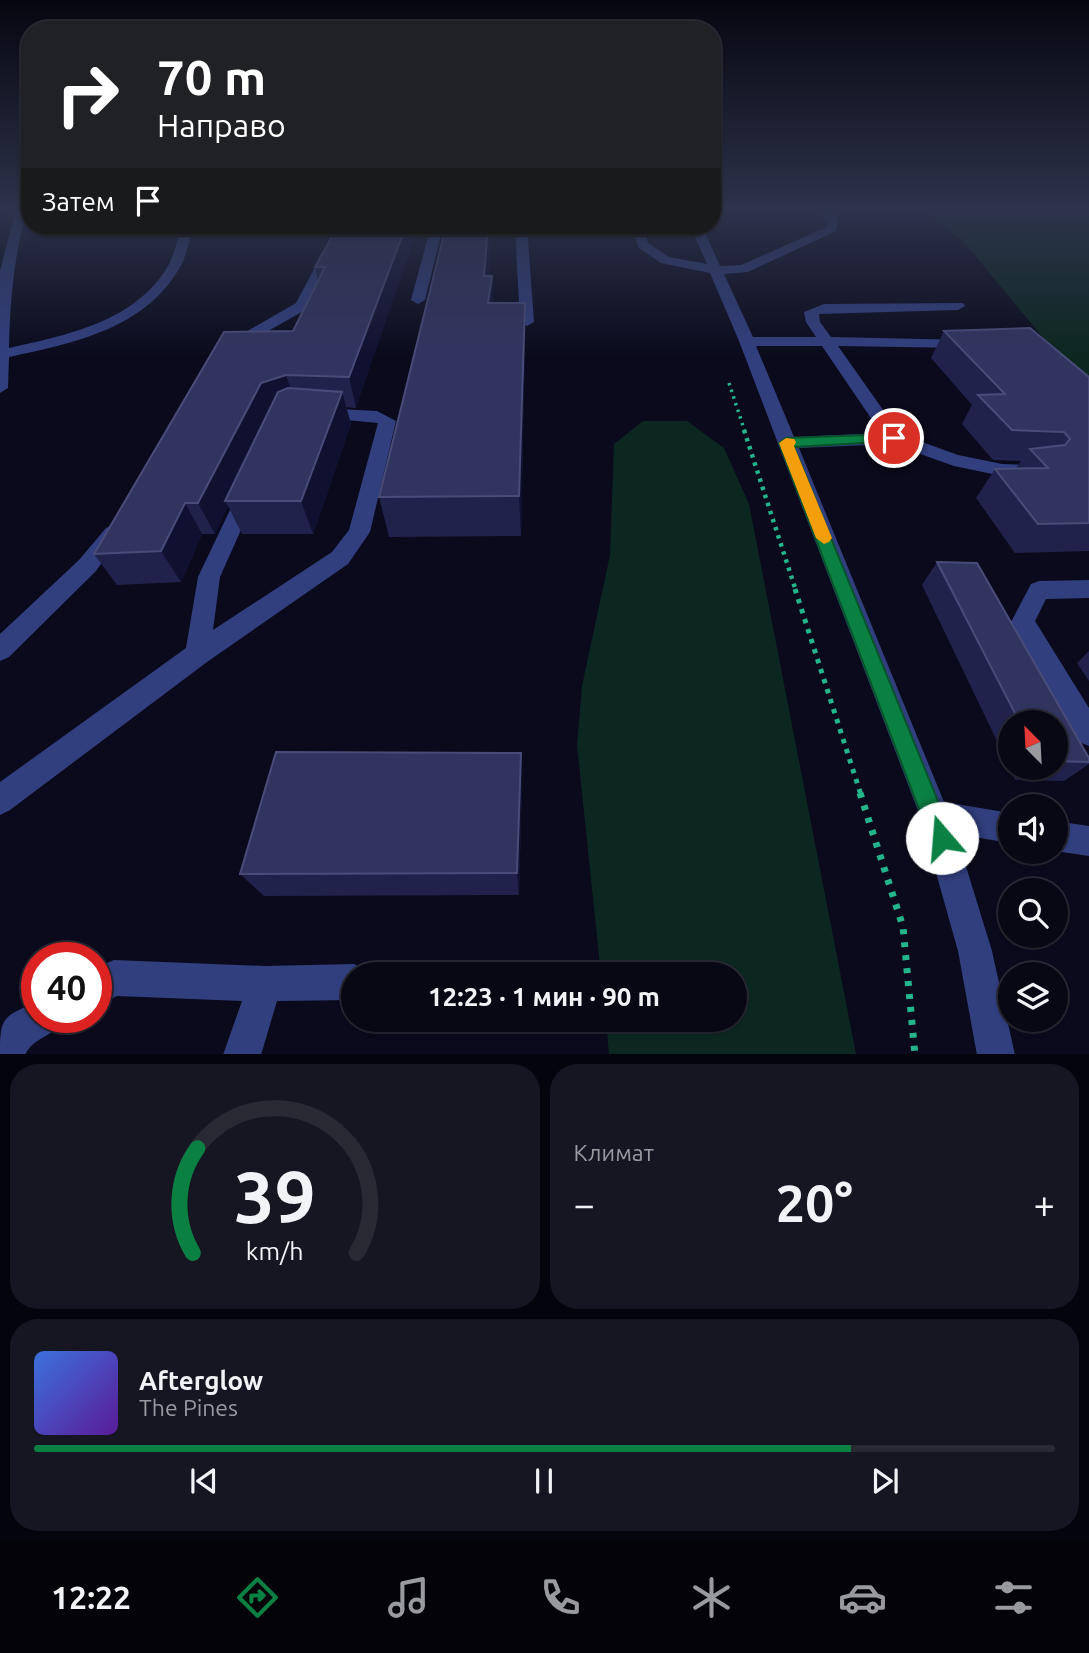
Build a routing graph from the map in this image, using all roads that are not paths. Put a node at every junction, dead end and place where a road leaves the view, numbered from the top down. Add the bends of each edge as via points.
1 (8, 258) edge
2 (177, 258) edge
3 (327, 258) edge
4 (429, 258) edge
5 (523, 258) edge
6 (662, 258) edge
7 (711, 258) edge
8 (769, 258) edge
9 (716, 270) junction
10 (418, 300) dead end
11 (958, 306) dead end
12 (527, 322) edge
13 (747, 341) junction
14 (827, 342) junction
15 (976, 343) edge
16 (222, 352) edge
17 (2, 354) junction
18 (0, 388) edge
19 (296, 412) edge
20 (894, 438) junction
21 (786, 443) junction
22 (1036, 468) edge
23 (253, 480) edge
24 (124, 512) edge
25 (1089, 589) edge
26 (0, 650) edge
27 (198, 654) junction
28 (1089, 733) edge
29 (0, 800) edge
30 (935, 816) junction
31 (998, 826) edge
32 (1068, 838) edge
33 (1089, 841) edge
34 (112, 979) edge
35 (341, 982) edge
36 (265, 984) junction
37 (21, 1030) edge
38 (6, 1054) edge
39 (242, 1054) edge
40 (996, 1054) edge

1 - 17 street
2 - 17 street via 146,301 124,318 94,331
3 - 16 street via 302,306
4 - 10 street
5 - 12 street
6 - 9 street
7 - 9 street
8 - 9 street via 743,269
9 - 13 street
11 - 14 street via 811,312
13 - 14 street
13 - 21 street
14 - 15 street
14 - 20 street
17 - 18 street
19 - 27 street via 377,416 387,421 359,532 340,558
20 - 21 street
20 - 22 street via 954,460 1002,470
21 - 30 street
23 - 27 street via 209,577
24 - 26 street via 87,566
25 - 28 street via 1039,590 1023,622
27 - 29 street
30 - 31 street
30 - 40 street via 975,951
32 - 33 street
34 - 36 street
35 - 36 street
36 - 39 street
37 - 38 street

